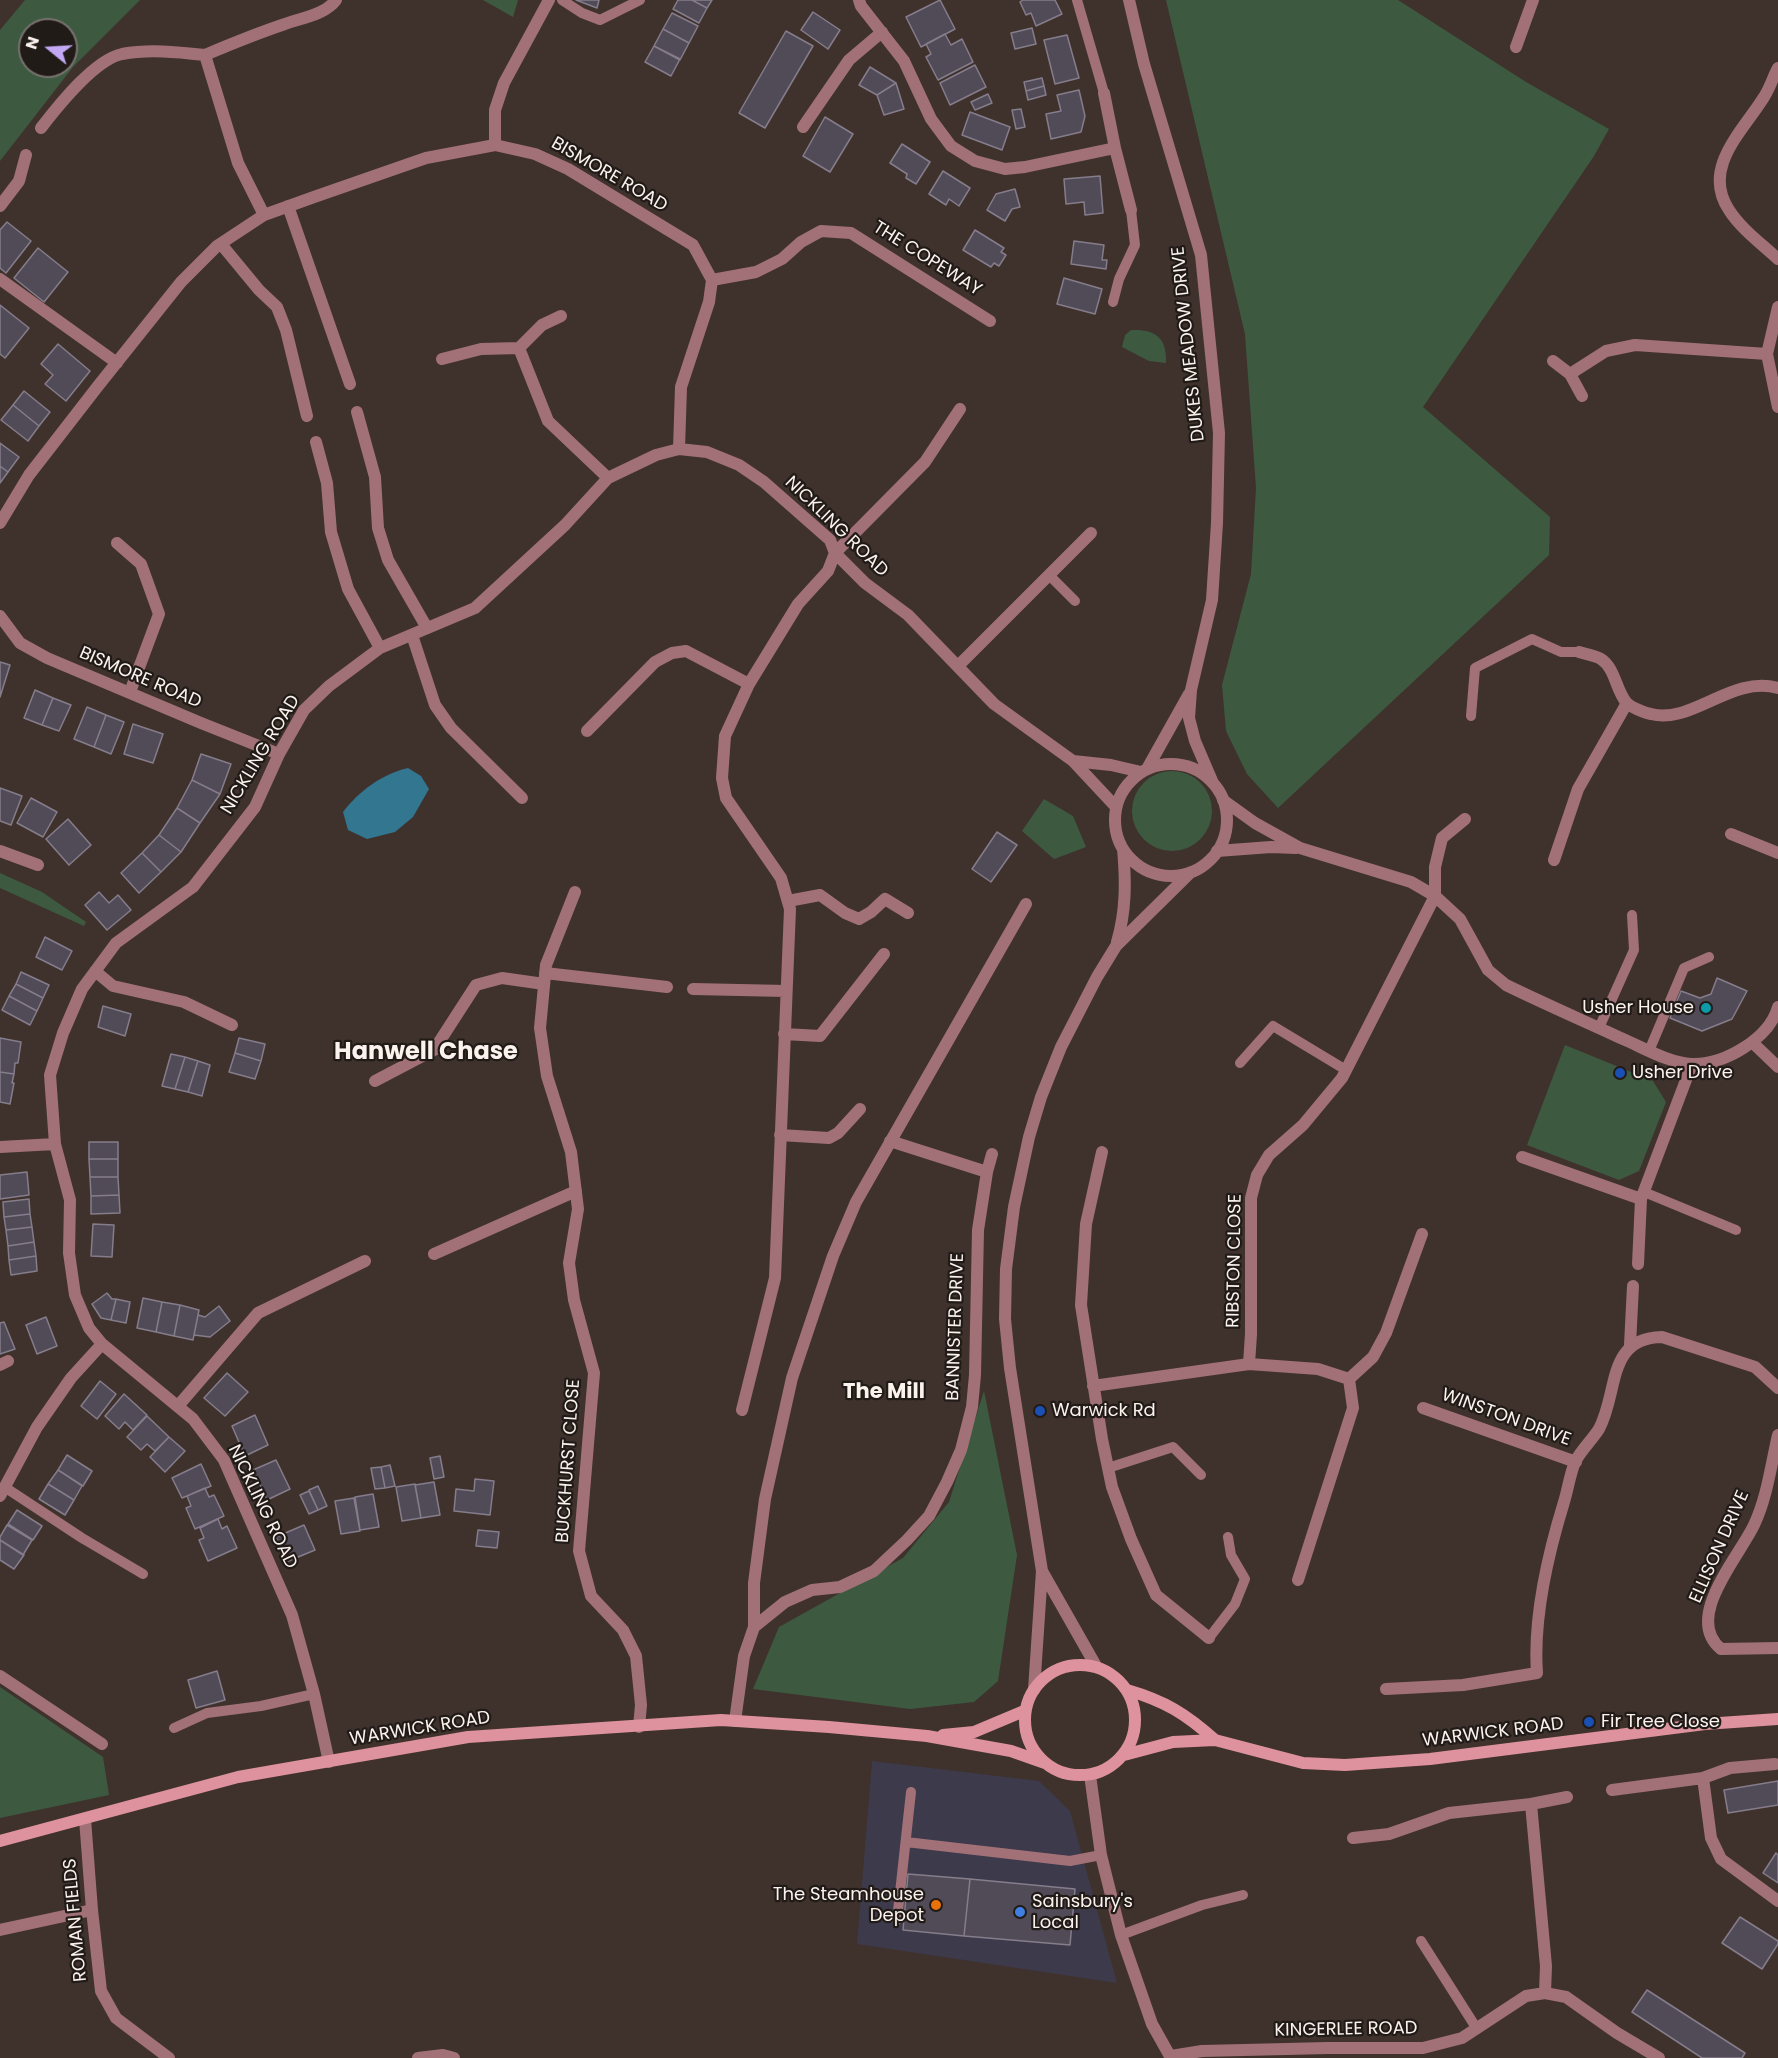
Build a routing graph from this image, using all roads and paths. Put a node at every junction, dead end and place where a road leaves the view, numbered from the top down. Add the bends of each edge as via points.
1 (336, 0) edge
2 (562, 0) edge
3 (640, 0) edge
4 (859, 0) edge
5 (1077, 0) edge
6 (1129, 0) edge
7 (1533, 0) edge
8 (547, 5) edge
9 (882, 32) junction
10 (1516, 46) dead end
11 (204, 55) junction
12 (1778, 68) edge
13 (1104, 93) joint
14 (803, 127) dead end
15 (41, 128) dead end
16 (495, 145) junction
17 (1115, 148) junction
18 (26, 155) dead end
19 (0, 206) edge
20 (288, 206) junction
21 (1131, 210) joint
22 (264, 215) junction
23 (221, 244) junction
24 (1778, 259) edge
25 (0, 279) edge
26 (712, 280) junction
27 (1113, 302) dead end
28 (1778, 307) edge
29 (561, 316) dead end
30 (990, 321) dead end
31 (519, 348) junction
32 (1767, 354) junction
33 (442, 359) dead end
34 (1553, 361) dead end
35 (117, 363) junction
36 (1570, 374) junction
37 (350, 384) dead end
38 (1582, 396) dead end
39 (1778, 407) edge
40 (960, 409) dead end
41 (357, 412) dead end
42 (308, 416) dead end
43 (316, 442) dead end
44 (679, 449) junction
45 (608, 478) junction
46 (0, 523) edge
47 (1091, 533) dead end
48 (117, 543) dead end
49 (835, 553) junction
50 (1049, 575) junction
51 (1075, 601) dead end
52 (0, 616) edge
53 (427, 628) junction
54 (411, 635) junction
55 (380, 648) junction
56 (1579, 652) joint
57 (958, 666) junction
58 (749, 684) junction
59 (1778, 688) edge
60 (1191, 690) junction
61 (130, 692) junction
62 (1627, 703) junction
63 (1471, 716) dead end
64 (587, 731) dead end
65 (279, 754) junction
66 (1073, 761) junction
67 (1144, 771) junction
68 (1213, 783) junction
69 (522, 798) dead end
70 (1223, 800) junction
71 (1116, 807) junction
72 (1465, 819) dead end
73 (1731, 834) dead end
74 (1300, 848) junction
75 (1123, 849) junction
76 (0, 851) edge
77 (1217, 851) junction
78 (1778, 853) edge
79 (1554, 860) dead end
80 (38, 865) dead end
81 (1191, 872) junction
82 (575, 892) dead end
83 (1435, 896) junction
84 (788, 901) junction
85 (1026, 904) dead end
86 (908, 913) dead end
87 (1632, 915) dead end
88 (1116, 946) junction
89 (884, 954) dead end
90 (1708, 957) dead end
91 (95, 972) junction
92 (544, 978) junction
93 (668, 987) dead end
94 (693, 989) dead end
95 (786, 991) junction
96 (1778, 1007) edge
97 (232, 1025) dead end
98 (1599, 1028) junction
99 (784, 1035) junction
100 (1753, 1043) junction
101 (1649, 1051) junction
102 (1240, 1062) dead end
103 (1692, 1064) junction
104 (1778, 1068) edge
105 (1346, 1070) junction
106 (375, 1081) dead end
107 (860, 1109) dead end
108 (780, 1135) junction
109 (890, 1141) junction
110 (55, 1144) junction
111 (0, 1147) edge
112 (1102, 1152) dead end
113 (992, 1154) dead end
114 (1522, 1157) dead end
115 (987, 1172) junction
116 (576, 1191) junction
117 (1642, 1196) junction
118 (1736, 1230) dead end
119 (1422, 1234) dead end
120 (434, 1254) dead end
121 (365, 1261) dead end
122 (1638, 1264) dead end
123 (1633, 1286) dead end
124 (102, 1344) junction
125 (1630, 1345) junction
126 (1249, 1364) junction
127 (1349, 1379) junction
128 (1093, 1386) junction
129 (1778, 1388) edge
130 (178, 1406) junction
131 (1424, 1408) dead end
132 (742, 1410) dead end
133 (1778, 1435) edge
134 (1576, 1462) junction
135 (1108, 1468) junction
136 (1201, 1475) dead end
137 (3, 1492) edge
138 (1228, 1537) dead end
139 (1042, 1571) junction
140 (143, 1574) dead end
141 (1298, 1580) dead end
142 (754, 1627) junction
143 (1209, 1638) joint
144 (1778, 1648) edge
145 (1095, 1666) junction
146 (0, 1676) edge
147 (1386, 1689) dead end
148 (1034, 1690) junction
149 (1127, 1690) junction
150 (314, 1694) junction
151 (1024, 1711) junction
152 (1778, 1719) edge
153 (735, 1721) junction
154 (639, 1726) junction
155 (174, 1728) dead end
156 (927, 1736) junction
157 (1215, 1740) junction
158 (102, 1744) dead end
159 (1124, 1755) junction
160 (329, 1762) junction
161 (1044, 1762) junction
162 (1775, 1764) dead end
163 (1090, 1774) junction
164 (1703, 1778) junction
165 (1612, 1790) dead end
166 (911, 1792) dead end
167 (1567, 1797) dead end
168 (1531, 1804) junction
169 (85, 1819) junction
170 (1353, 1838) dead end
171 (0, 1841) edge
172 (906, 1842) junction
173 (1101, 1855) junction
174 (1243, 1895) dead end
175 (1778, 1901) edge
176 (92, 1910) junction
177 (897, 1920) dead end
178 (0, 1930) edge
179 (1121, 1935) junction
180 (1421, 1941) dead end
181 (1545, 1993) junction
182 (1477, 2029) junction
183 (1171, 2057) edge
184 (169, 2058) edge
185 (418, 2058) edge
186 (454, 2058) edge
187 (1659, 2058) edge

1 - 11 street via 315,14
2 - 3 lane via 600,20
4 - 9 street
5 - 13 lane
6 - 60 street, DUKES MEADOW DRIVE via 1144,64 1202,255 1219,433 1212,600
7 - 10 street
8 - 16 street via 504,83 495,110
9 - 14 street via 849,60
9 - 17 street via 904,61 931,119 951,146 975,161 1005,169
11 - 15 street via 161,51 119,54 97,67
11 - 22 street via 238,163
12 - 24 street via 1724,159 1718,184 1729,210
13 - 17 street
16 - 20 street, BISMORE ROAD via 426,158
16 - 26 street, BISMORE ROAD via 535,154 568,169 693,245
17 - 21 street
18 - 19 street via 19,181
20 - 22 street, BISMORE ROAD
20 - 37 street
21 - 27 lane via 1135,245
22 - 23 street, BISMORE ROAD
23 - 35 street, BISMORE ROAD via 181,282
23 - 42 street via 277,307
25 - 35 street
26 - 30 street, THE COPEWAY via 756,272 821,231 851,233
26 - 44 street via 709,302 681,387
28 - 32 street
29 - 31 street via 542,325
31 - 33 street via 481,349
31 - 45 street via 548,421
32 - 36 street via 1635,345 1606,351
32 - 39 street
34 - 36 street
35 - 46 street, BISMORE ROAD via 29,475
36 - 38 street
40 - 49 street via 925,462
41 - 53 street via 375,477 378,528 388,560
43 - 55 street via 327,483 331,532 348,589
44 - 45 street, NICKLING ROAD via 656,454
44 - 49 street, NICKLING ROAD via 707,452 739,465 830,540
45 - 53 street, NICKLING ROAD via 565,525 475,608
47 - 50 street
48 - 61 street via 141,564 159,615
49 - 57 street, NICKLING ROAD via 865,583 908,615
49 - 58 street via 828,571 798,604
50 - 51 lane
50 - 57 street
52 - 61 street, BISMORE ROAD via 20,643
53 - 54 street, NICKLING ROAD
54 - 55 street, NICKLING ROAD
54 - 69 street via 435,705 451,728
55 - 65 street, NICKLING ROAD via 328,686 304,710
56 - 62 street via 1601,659
56 - 63 lane via 1562,652 1532,639 1475,668
57 - 66 street, NICKLING ROAD via 994,704
58 - 64 street via 686,651 672,653 655,662
58 - 84 street via 725,736 722,778 726,798 781,878
59 - 62 street via 1738,688 1672,716 1651,714
60 - 67 street, DUKES MEADOW DRIVE
60 - 68 street, DUKES MEADOW DRIVE via 1189,718
61 - 65 street, BISMORE ROAD
62 - 79 street via 1578,789
65 - 91 street, NICKLING ROAD via 255,807 192,887 116,943
66 - 67 street, NICKLING ROAD
66 - 71 street, NICKLING ROAD
67 - 68 street via 1171,763 1201,772
67 - 71 street via 1126,786
68 - 70 street
70 - 74 street
70 - 77 street via 1227,817 1225,835
71 - 75 street via 1116,830
72 - 83 street via 1442,838 1435,867
73 - 78 street
74 - 77 street via 1271,846
74 - 83 street via 1411,882
75 - 81 street via 1131,860 1153,873
75 - 88 street via 1124,919
76 - 80 street
77 - 81 street
81 - 88 street
82 - 92 street, BUCKHURST CLOSE
83 - 98 street via 1460,919 1488,970 1506,985
83 - 105 street, RIBSTON CLOSE
84 - 86 street via 820,895 859,920 885,899
84 - 95 street
85 - 109 street
87 - 98 lane via 1634,950
88 - 139 street via 1061,1047 1041,1097 1014,1207 1006,1269 1005,1319 1010,1368
89 - 99 street via 820,1036
90 - 101 lane via 1684,968
91 - 97 street via 113,986 184,1002
91 - 110 street, NICKLING ROAD via 82,989 50,1075
92 - 93 street
92 - 106 street via 502,978 476,985 434,1050
92 - 116 street, BUCKHURST CLOSE via 540,1028 547,1076 571,1152
94 - 95 street
95 - 99 street
96 - 100 street
98 - 101 street
99 - 108 street
100 - 103 street via 1713,1061
100 - 104 street
101 - 103 street
102 - 105 lane via 1273,1026
103 - 117 street
105 - 126 street, RIBSTON CLOSE via 1303,1125 1269,1155 1257,1175 1251,1198
107 - 108 street via 829,1138
108 - 132 street via 775,1278
109 - 115 street
109 - 142 street via 856,1202 833,1256 792,1378 765,1499 754,1583
110 - 111 street
110 - 124 street, NICKLING ROAD via 70,1200 69,1253 75,1295 89,1328
112 - 128 street via 1086,1224 1081,1305
113 - 115 street, BANNISTER DRIVE
114 - 117 street
115 - 142 street, BANNISTER DRIVE via 978,1230 972,1407 961,1450 947,1482 929,1516 874,1571 840,1587 812,1590 785,1602
116 - 120 street
116 - 154 street, BUCKHURST CLOSE via 578,1209 569,1263 574,1300 594,1373 579,1551 591,1596 623,1630 636,1656
117 - 118 lane
117 - 122 street
119 - 127 street via 1386,1333 1373,1358
121 - 130 street via 258,1313
123 - 125 street
124 - 130 street, NICKLING ROAD
124 - 137 street via 71,1378 37,1427
125 - 129 street via 1646,1337 1662,1337 1755,1367
125 - 134 street, WINSTON DRIVE via 1619,1364 1600,1428
126 - 127 street via 1318,1369
126 - 128 street
127 - 141 street via 1353,1408
128 - 135 street
130 - 150 street, NICKLING ROAD via 224,1460 292,1615
131 - 134 street, WINSTON DRIVE
133 - 144 street, ELLISON DRIVE via 1754,1525 1720,1582 1707,1628 1721,1649
134 - 147 street, WINSTON DRIVE via 1548,1558 1535,1650 1537,1673 1463,1686
135 - 136 lane via 1173,1447
135 - 143 street via 1131,1539 1156,1595
137 - 140 lane
138 - 143 lane via 1232,1556 1245,1579 1235,1604
139 - 145 street
139 - 148 street
142 - 153 street via 744,1656
145 - 148 main road via 1061,1668
145 - 149 main road via 1119,1680
146 - 158 street
148 - 151 main road
149 - 157 main road, WARWICK ROAD via 1175,1709
149 - 159 main road via 1136,1723
150 - 155 lane via 207,1713
150 - 160 street, NICKLING ROAD
151 - 156 main road, WARWICK ROAD via 974,1732
151 - 161 main road via 1026,1734
152 - 157 main road, WARWICK ROAD via 1705,1724 1430,1759 1345,1765 1303,1763
153 - 154 main road, WARWICK ROAD
153 - 156 main road, WARWICK ROAD
154 - 160 main road, WARWICK ROAD via 468,1737
156 - 161 main road, WARWICK ROAD via 1011,1751
157 - 159 main road, WARWICK ROAD via 1173,1742
159 - 163 main road via 1102,1771
160 - 169 main road, WARWICK ROAD via 238,1777
161 - 163 main road via 1058,1771
162 - 164 street via 1730,1768
163 - 173 street
164 - 165 street
164 - 175 street via 1711,1838 1721,1859
166 - 172 lane
167 - 168 street
168 - 170 street via 1449,1813 1389,1834
168 - 181 street
169 - 171 main road, WARWICK ROAD
169 - 176 street, ROMAN FIELDS
172 - 173 lane via 1070,1861
172 - 177 lane
173 - 179 street
174 - 179 lane via 1202,1905
176 - 178 street
176 - 184 street, ROMAN FIELDS via 101,1991 116,2018
179 - 183 street via 1152,2024
180 - 182 lane
181 - 182 street, KINGERLEE ROAD via 1527,1996
181 - 187 street via 1566,1997
182 - 183 street, KINGERLEE ROAD via 1461,2038 1423,2048 1202,2051
185 - 186 street

